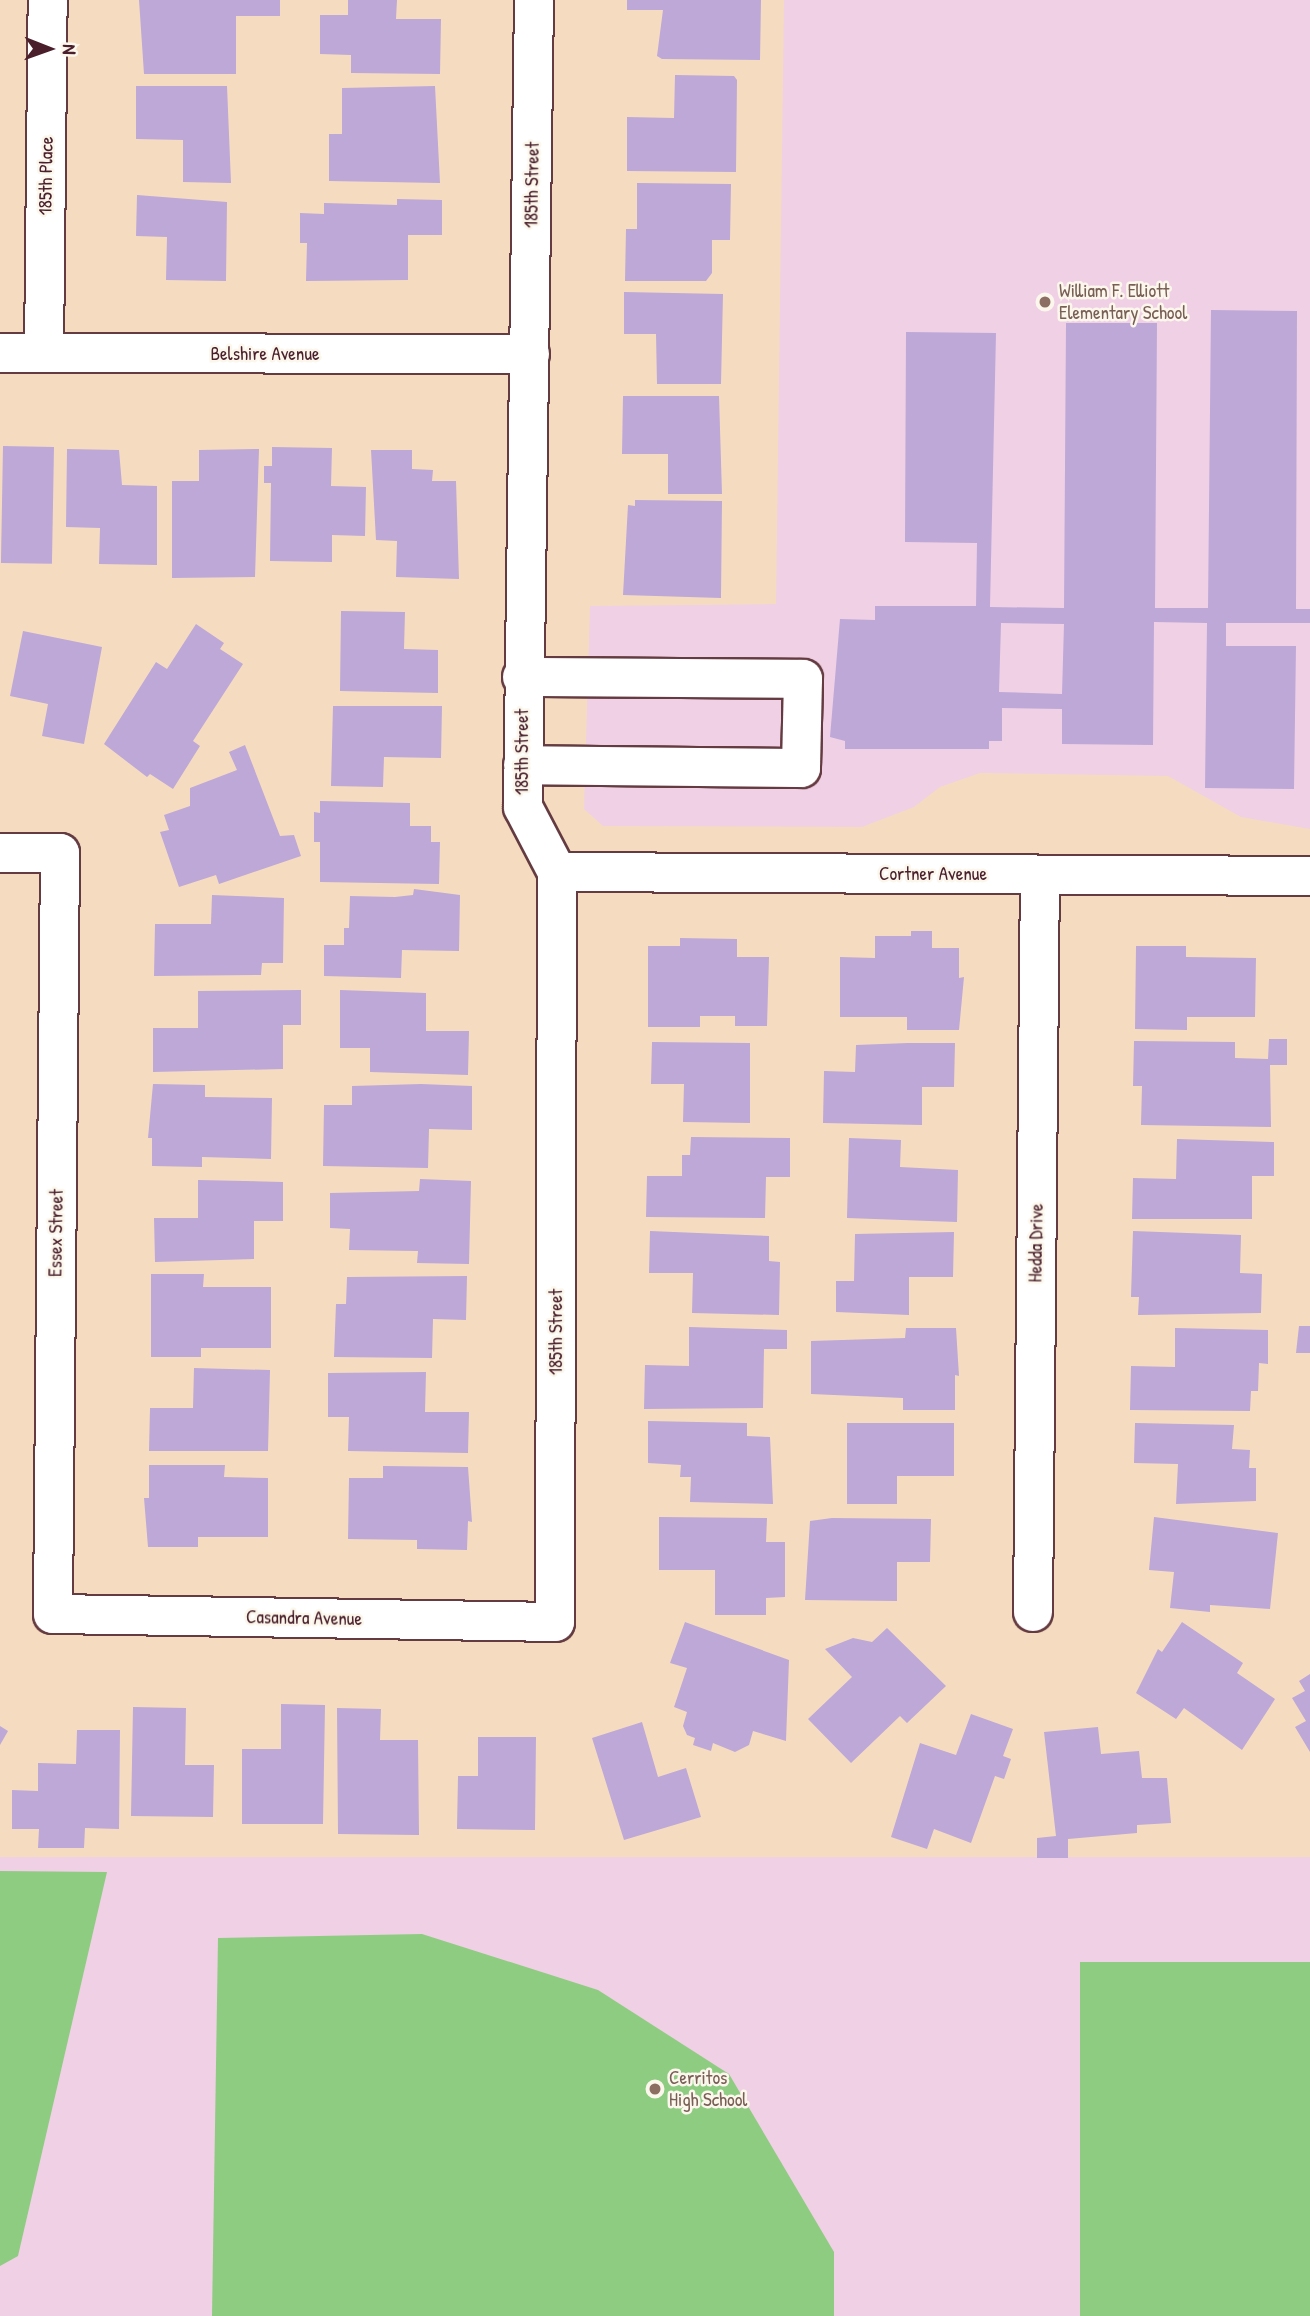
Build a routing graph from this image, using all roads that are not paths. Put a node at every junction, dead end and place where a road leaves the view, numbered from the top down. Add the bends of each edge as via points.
1 (48, 0) edge
2 (534, 0) edge
3 (0, 353) edge
4 (44, 353) junction
5 (530, 355) junction
6 (522, 677) junction
7 (523, 765) junction
8 (0, 853) edge
9 (557, 872) junction
10 (1040, 875) junction
11 (1310, 876) edge
12 (1033, 1612) dead end
13 (53, 1614) joint
14 (555, 1622) joint

1 - 4 street, 185th Place
2 - 5 street, 185th Street
3 - 4 street, Belshire Avenue
4 - 5 street, Belshire Avenue
5 - 6 street, 185th Street
6 - 7 street, 185th Street
6 - 7 street via 803,679 801,768
7 - 9 street, 185th Street via 523,807
8 - 13 street, Essex Street via 60,853
9 - 10 street, Cortner Avenue
9 - 14 street, 185th Street
10 - 11 street, Cortner Avenue
10 - 12 street, Hedda Drive
13 - 14 street, Casandra Avenue

